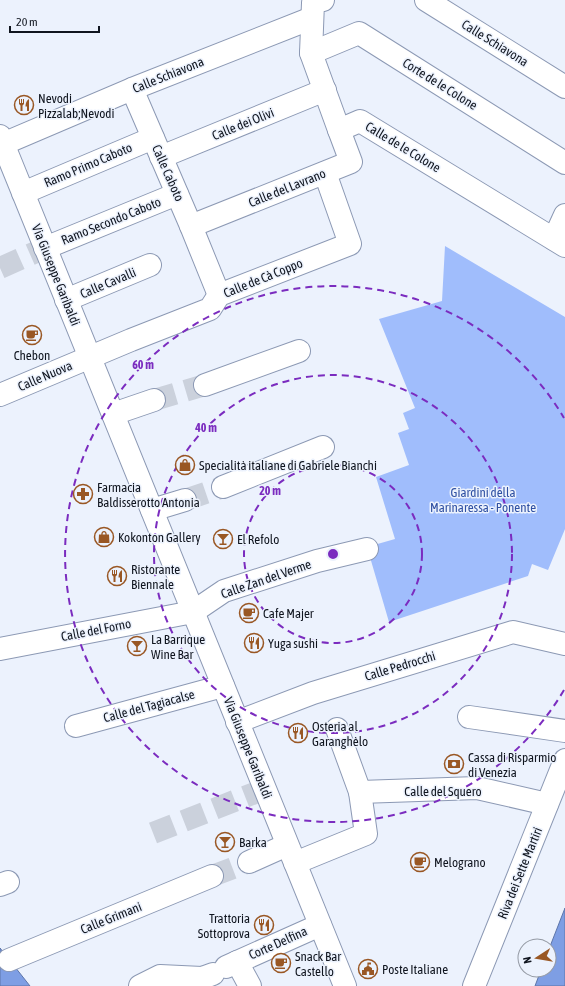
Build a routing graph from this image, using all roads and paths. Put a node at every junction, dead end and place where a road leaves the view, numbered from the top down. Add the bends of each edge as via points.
1 (426, 0) edge
2 (317, 9) edge
3 (311, 53) junction
4 (565, 87) edge
5 (132, 89) junction
6 (325, 90) junction
7 (339, 130) junction
8 (2, 140) edge
9 (157, 148) junction
10 (565, 163) edge
11 (325, 173) junction
12 (23, 192) junction
13 (177, 194) junction
14 (565, 215) edge
15 (191, 226) junction
16 (560, 242) edge
17 (45, 248) junction
18 (150, 265) dead end
19 (218, 295) junction
20 (66, 300) junction
21 (298, 351) dead end
22 (90, 357) junction
23 (205, 385) tunnel mouth
24 (0, 395) edge
25 (154, 400) tunnel mouth
26 (113, 414) junction
27 (323, 447) dead end
28 (233, 489) tunnel mouth
29 (185, 500) tunnel mouth
30 (152, 510) junction
31 (368, 549) dead end
32 (192, 612) junction
33 (565, 644) edge
34 (0, 649) edge
35 (223, 686) junction
36 (469, 717) dead end
37 (237, 722) junction
38 (76, 726) dead end
39 (337, 729) dead end
40 (565, 731) edge
41 (565, 760) edge
42 (360, 792) junction
43 (547, 804) junction
44 (291, 854) junction
45 (249, 862) tunnel mouth
46 (212, 876) tunnel mouth
47 (320, 925) junction
48 (9, 960) dead end
49 (225, 968) junction
50 (140, 986) edge
51 (250, 986) edge
52 (345, 986) edge
53 (474, 986) edge

1 - 4 street, Calle Schiavona
2 - 3 street
2 - 5 street, Calle Schiavona
3 - 6 street
3 - 10 street, Corte de le Colone via 359,33
5 - 8 street, Calle Schiavona
5 - 9 street, Calle Caboto
6 - 7 street
6 - 9 street, Calle dei Olivi
7 - 11 street, Calle del Lavrano via 351,162
7 - 16 street, Calle de le Colone via 360,121
8 - 12 street, Via Giuseppe Garibaldi
9 - 12 street, Ramo Primo Caboto
9 - 13 street, Calle Caboto
11 - 15 street, Calle del Lavrano
11 - 19 street, Calle de Cà Coppo via 350,244
12 - 17 street, Via Giuseppe Garibaldi
13 - 15 street, Calle Caboto
13 - 17 street, Ramo Secondo Caboto
14 - 16 street
15 - 19 street, Calle Caboto via 198,261
17 - 20 street, Via Giuseppe Garibaldi
18 - 20 street, Calle Cavalli
19 - 22 street, Calle de Cà Coppo via 210,309
20 - 22 street, Via Giuseppe Garibaldi
21 - 23 street
22 - 24 street, Calle Nuova
22 - 26 street, Via Giuseppe Garibaldi
25 - 26 street
26 - 30 street, Via Giuseppe Garibaldi
27 - 28 street
29 - 30 street
30 - 32 street, Via Giuseppe Garibaldi
31 - 32 street, Calle Zan del Verme via 317,561 224,591
32 - 34 street, Calle del Forno
32 - 35 street, Via Giuseppe Garibaldi
33 - 37 street, Calle Pedrocchi via 513,632 313,693
35 - 37 street, Via Giuseppe Garibaldi
35 - 38 street, Calle del Tagiacalse
36 - 40 street
37 - 44 street, Via Giuseppe Garibaldi
39 - 42 street
41 - 43 street, Riva dei Sette Martiri
42 - 43 street, Calle del Squero via 477,788
42 - 44 street via 366,834
43 - 53 street, Riva dei Sette Martiri
44 - 45 street
44 - 47 street, Via Giuseppe Garibaldi
46 - 48 street, Calle Grimani
47 - 49 street, Corte Delfina
47 - 52 street, Via Giuseppe Garibaldi
49 - 50 street, Corte Delfina via 202,978 160,976
49 - 51 street, Corte Delfina

